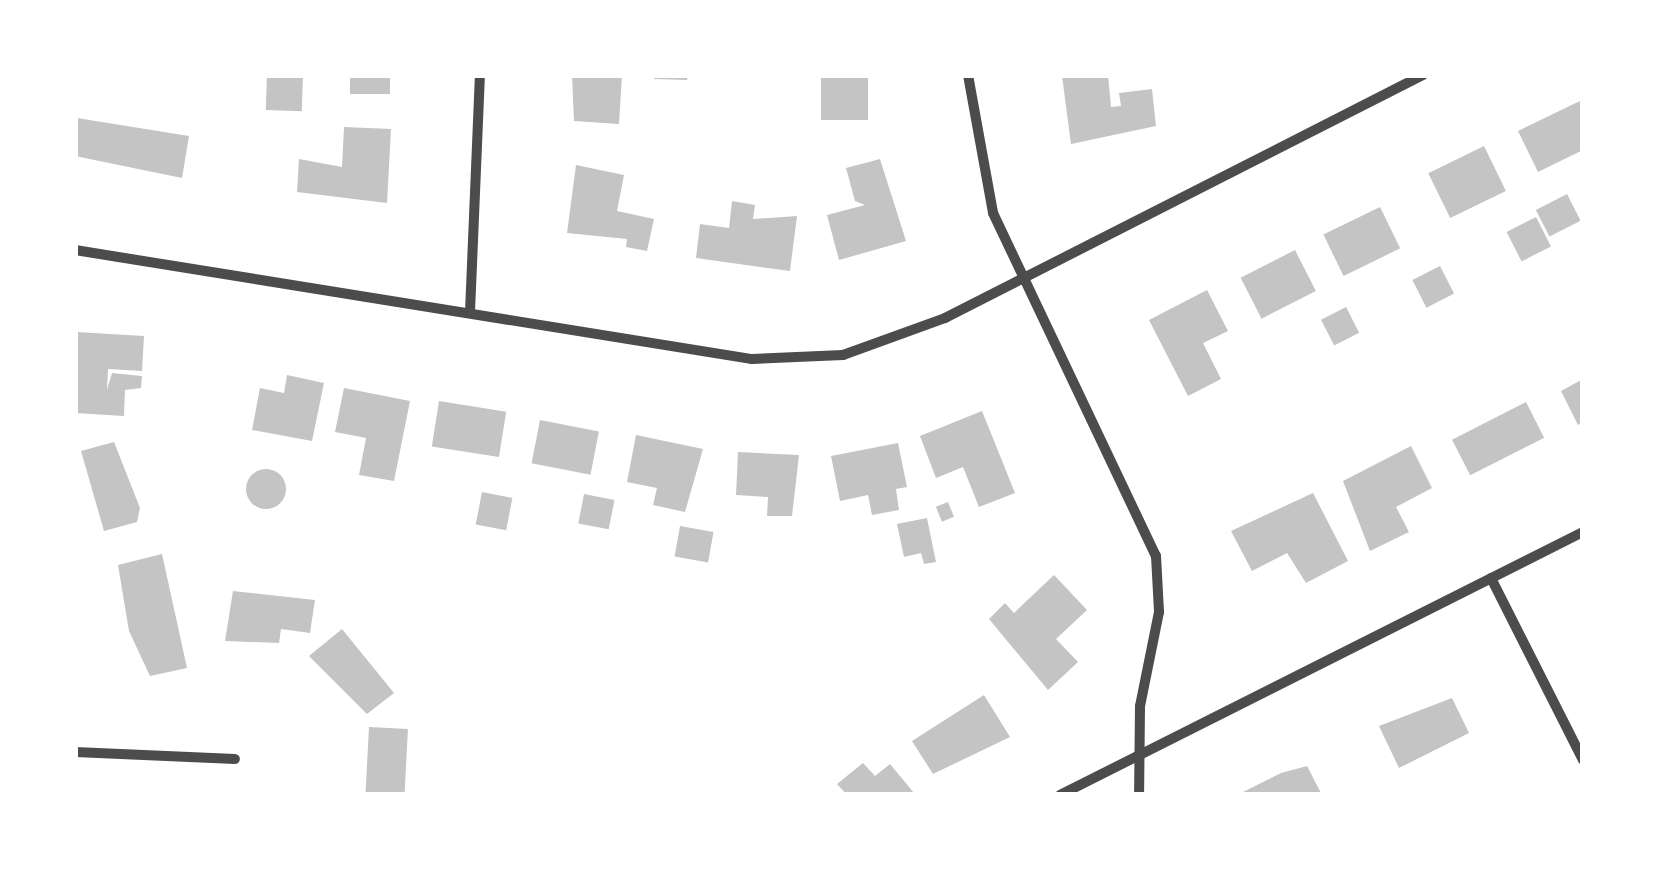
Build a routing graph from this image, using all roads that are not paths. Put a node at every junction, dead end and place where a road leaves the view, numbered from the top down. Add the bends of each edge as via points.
1 (480, 75) edge
2 (968, 75) edge
3 (1423, 75) edge
4 (75, 250) edge
5 (1023, 277) junction
6 (470, 312) junction
7 (1583, 532) edge
8 (1491, 578) junction
9 (1138, 749) junction
10 (75, 752) edge
11 (235, 759) dead end
12 (1583, 760) edge
13 (1060, 795) edge
14 (1138, 795) edge

1 - 6 street
2 - 5 street via 974,144
3 - 5 street
4 - 6 street
5 - 6 street via 895,341 795,360
5 - 9 street via 1156,556 1159,612
7 - 8 street
8 - 9 street via 1208,723
8 - 12 street
9 - 13 street
9 - 14 street
10 - 11 street

